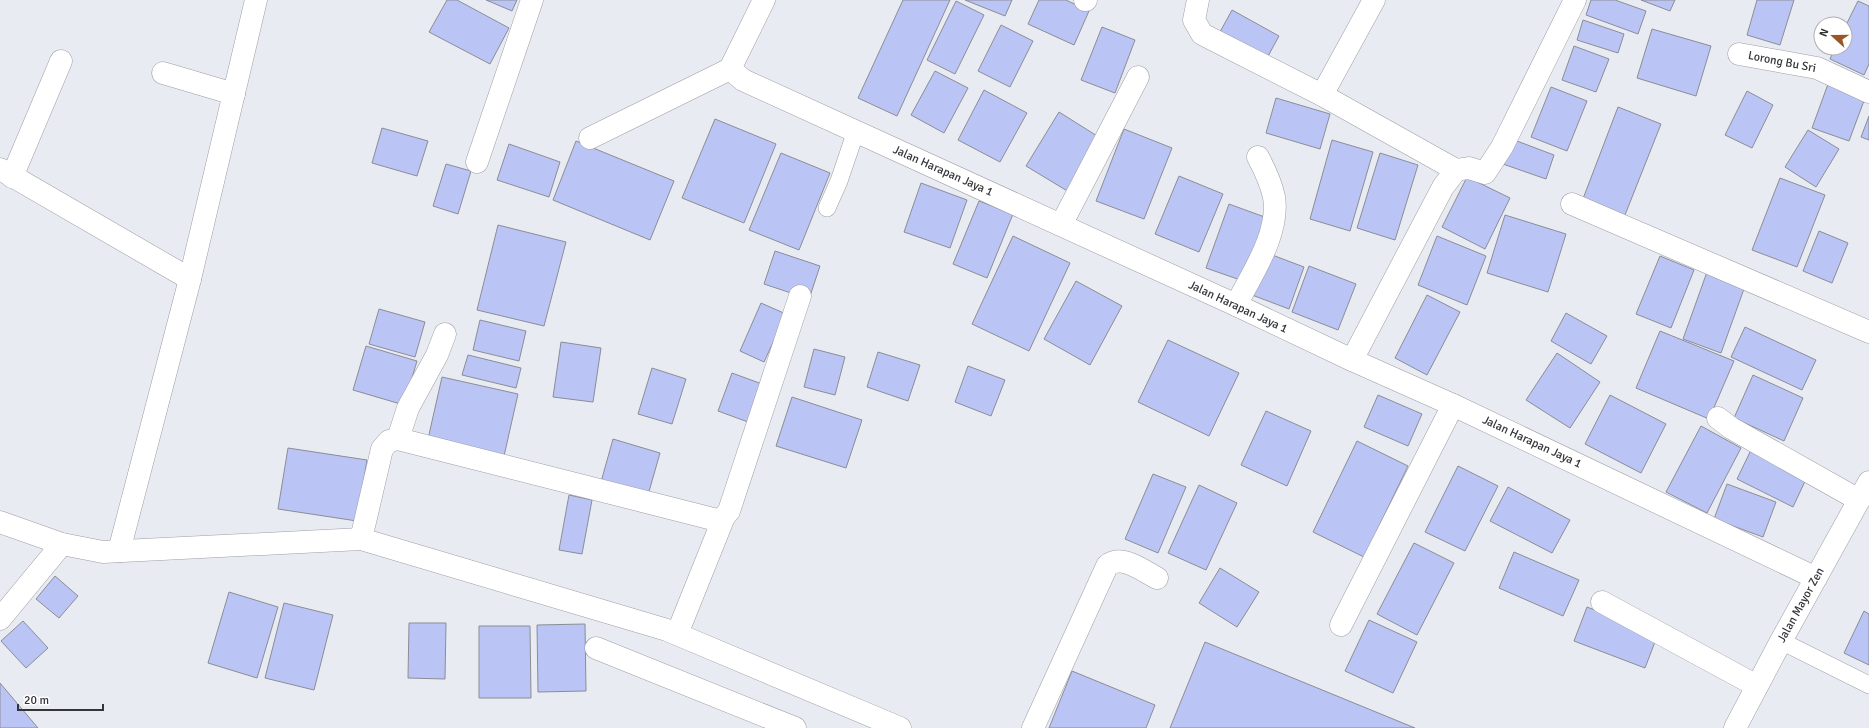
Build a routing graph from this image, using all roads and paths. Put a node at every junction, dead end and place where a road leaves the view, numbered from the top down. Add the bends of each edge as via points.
1 (256, 0) edge
2 (532, 0) edge
3 (764, 0) edge
4 (1198, 0) edge
5 (1374, 0) edge
6 (1575, 0) edge
7 (1739, 54) dead end
8 (61, 61) dead end
9 (730, 69) junction
10 (163, 73) dead end
11 (1138, 77) dead end
12 (1869, 92) edge
13 (234, 94) junction
14 (1322, 95) junction
15 (856, 132) junction
16 (590, 138) dead end
17 (1258, 157) dead end
18 (477, 162) dead end
19 (1456, 170) junction
20 (6, 173) edge
21 (1572, 204) dead end
22 (827, 208) dead end
23 (1061, 225) junction
24 (190, 279) junction
25 (800, 296) dead end
26 (1236, 305) junction
27 (1869, 332) edge
28 (445, 334) dead end
29 (1352, 360) junction
30 (1453, 405) junction
31 (1718, 418) dead end
32 (398, 439) junction
33 (1864, 491) edge
34 (724, 517) junction
35 (0, 522) edge
36 (361, 539) junction
37 (62, 544) junction
38 (119, 551) junction
39 (1157, 578) dead end
40 (1816, 578) junction
41 (1602, 602) dead end
42 (0, 619) edge
43 (1341, 625) dead end
44 (677, 634) junction
45 (1780, 641) junction
46 (596, 648) dead end
47 (1869, 684) edge
48 (1757, 686) junction
49 (795, 728) edge
50 (900, 728) edge
51 (1033, 728) edge
52 (1735, 728) edge

1 - 13 street
2 - 18 street
3 - 9 street
4 - 14 street via 1194,20 1202,34
5 - 14 street
6 - 19 street via 1502,147 1485,173 1469,168
7 - 12 street, Lorong Bu Sri via 1817,68
8 - 20 street
9 - 15 street, Jalan Harapan Jaya 1 via 743,80
9 - 16 street
10 - 13 street
11 - 23 street
13 - 24 street
14 - 19 street
15 - 22 lane
15 - 23 street, Jalan Harapan Jaya 1
17 - 26 street via 1268,176 1274,196 1274,221 1270,236
19 - 29 street via 1443,187
20 - 24 street
21 - 27 street
23 - 26 street, Jalan Harapan Jaya 1
24 - 38 street
25 - 34 street via 729,511
26 - 29 street, Jalan Harapan Jaya 1
28 - 32 street via 437,355 408,408
29 - 30 street, Jalan Harapan Jaya 1
30 - 40 street, Jalan Harapan Jaya 1
30 - 43 street
31 - 33 street via 1731,428
32 - 34 street via 717,520
32 - 36 street via 389,440 382,449
33 - 40 street, Jalan Mayor Zen
34 - 44 street
35 - 37 street
36 - 38 street
36 - 44 street
37 - 38 street via 103,552
37 - 42 street
39 - 51 street via 1121,560 1112,561 1107,566
40 - 45 street, Jalan Mayor Zen
41 - 48 street
44 - 50 street
45 - 47 lane
45 - 48 street, Jalan Mayor Zen
46 - 49 street
48 - 52 street, Jalan Mayor Zen

